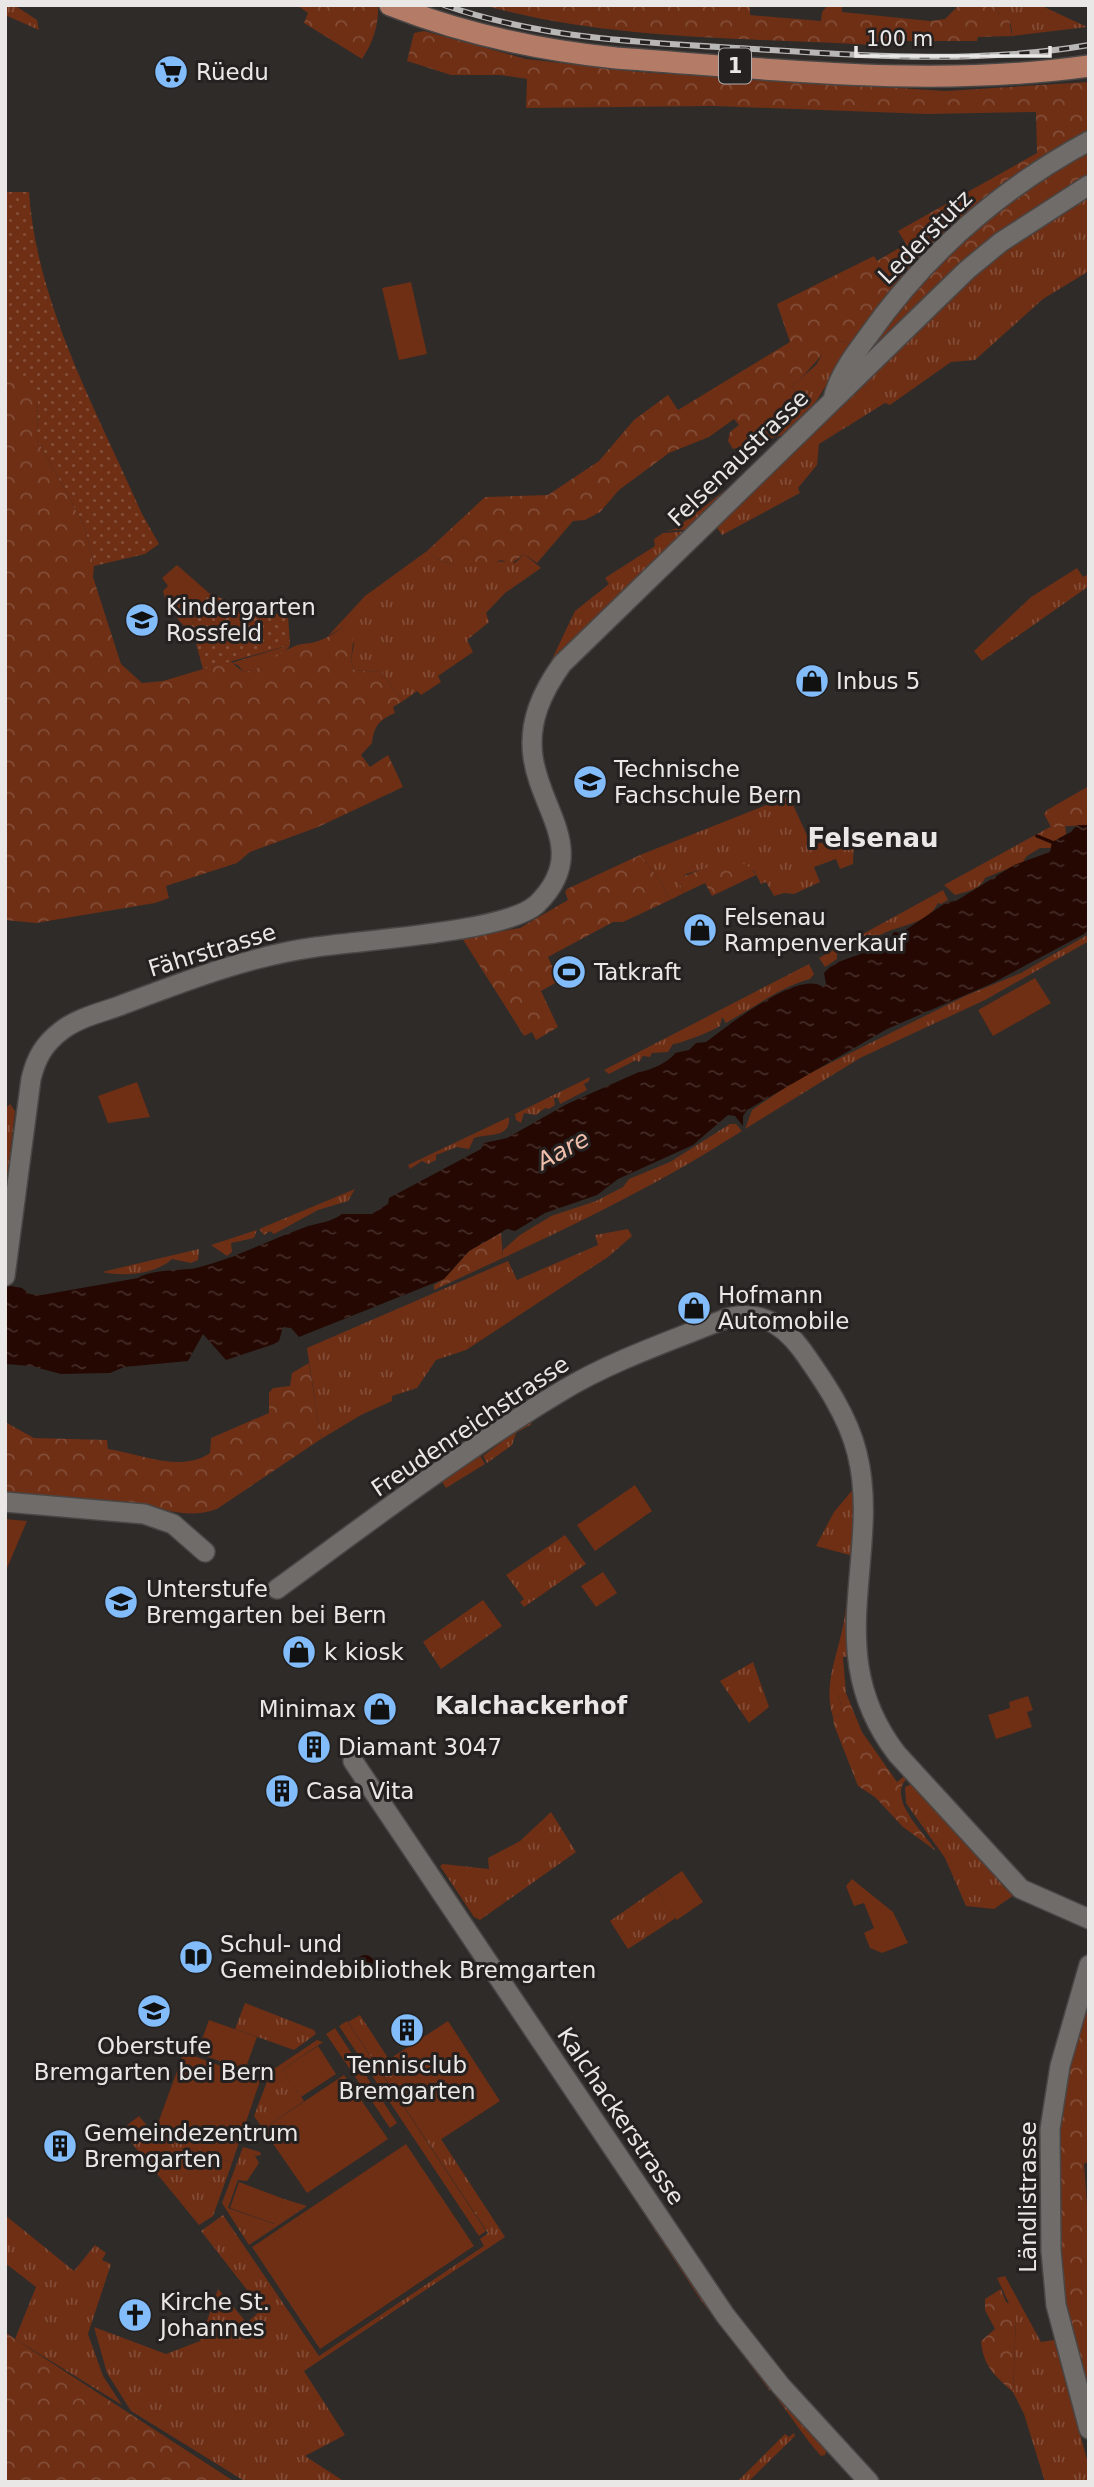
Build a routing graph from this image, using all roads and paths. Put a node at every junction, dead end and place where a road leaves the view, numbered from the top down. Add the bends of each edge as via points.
1 (390, 5) edge
2 (1089, 66) edge
3 (1089, 141) edge
4 (1089, 185) edge
5 (832, 402) junction
6 (557, 827) joint
7 (6, 1270) edge
8 (5, 1502) edge
9 (205, 1552) dead end
10 (277, 1589) dead end
11 (353, 1761) dead end
12 (1089, 1919) edge
13 (1089, 1965) edge
14 (1089, 2430) edge
15 (869, 2482) edge

1 - 2 main road, 1 via 497,40 603,57 926,76
3 - 5 street, Lederstutz via 1002,197 921,271 852,359
4 - 5 street, Felsenaustrasse via 1010,235 976,263
5 - 6 street, Felsenaustrasse via 574,651 553,677 538,705 532,744 536,771
6 - 7 street, Fährstrasse via 563,852 556,876 534,906 510,920 264,957 144,996 57,1034 39,1055 31,1079
8 - 9 street via 144,1514 173,1524
10 - 12 street, Freudenreichstrasse via 560,1392 725,1319 764,1317 787,1332 805,1354 841,1412 857,1454 862,1494 859,1665 880,1729 897,1754 1021,1889
11 - 15 street, Kalchackerstrasse via 725,2315 781,2386
13 - 14 street, Ländlistrasse via 1056,2082 1051,2259 1056,2305

